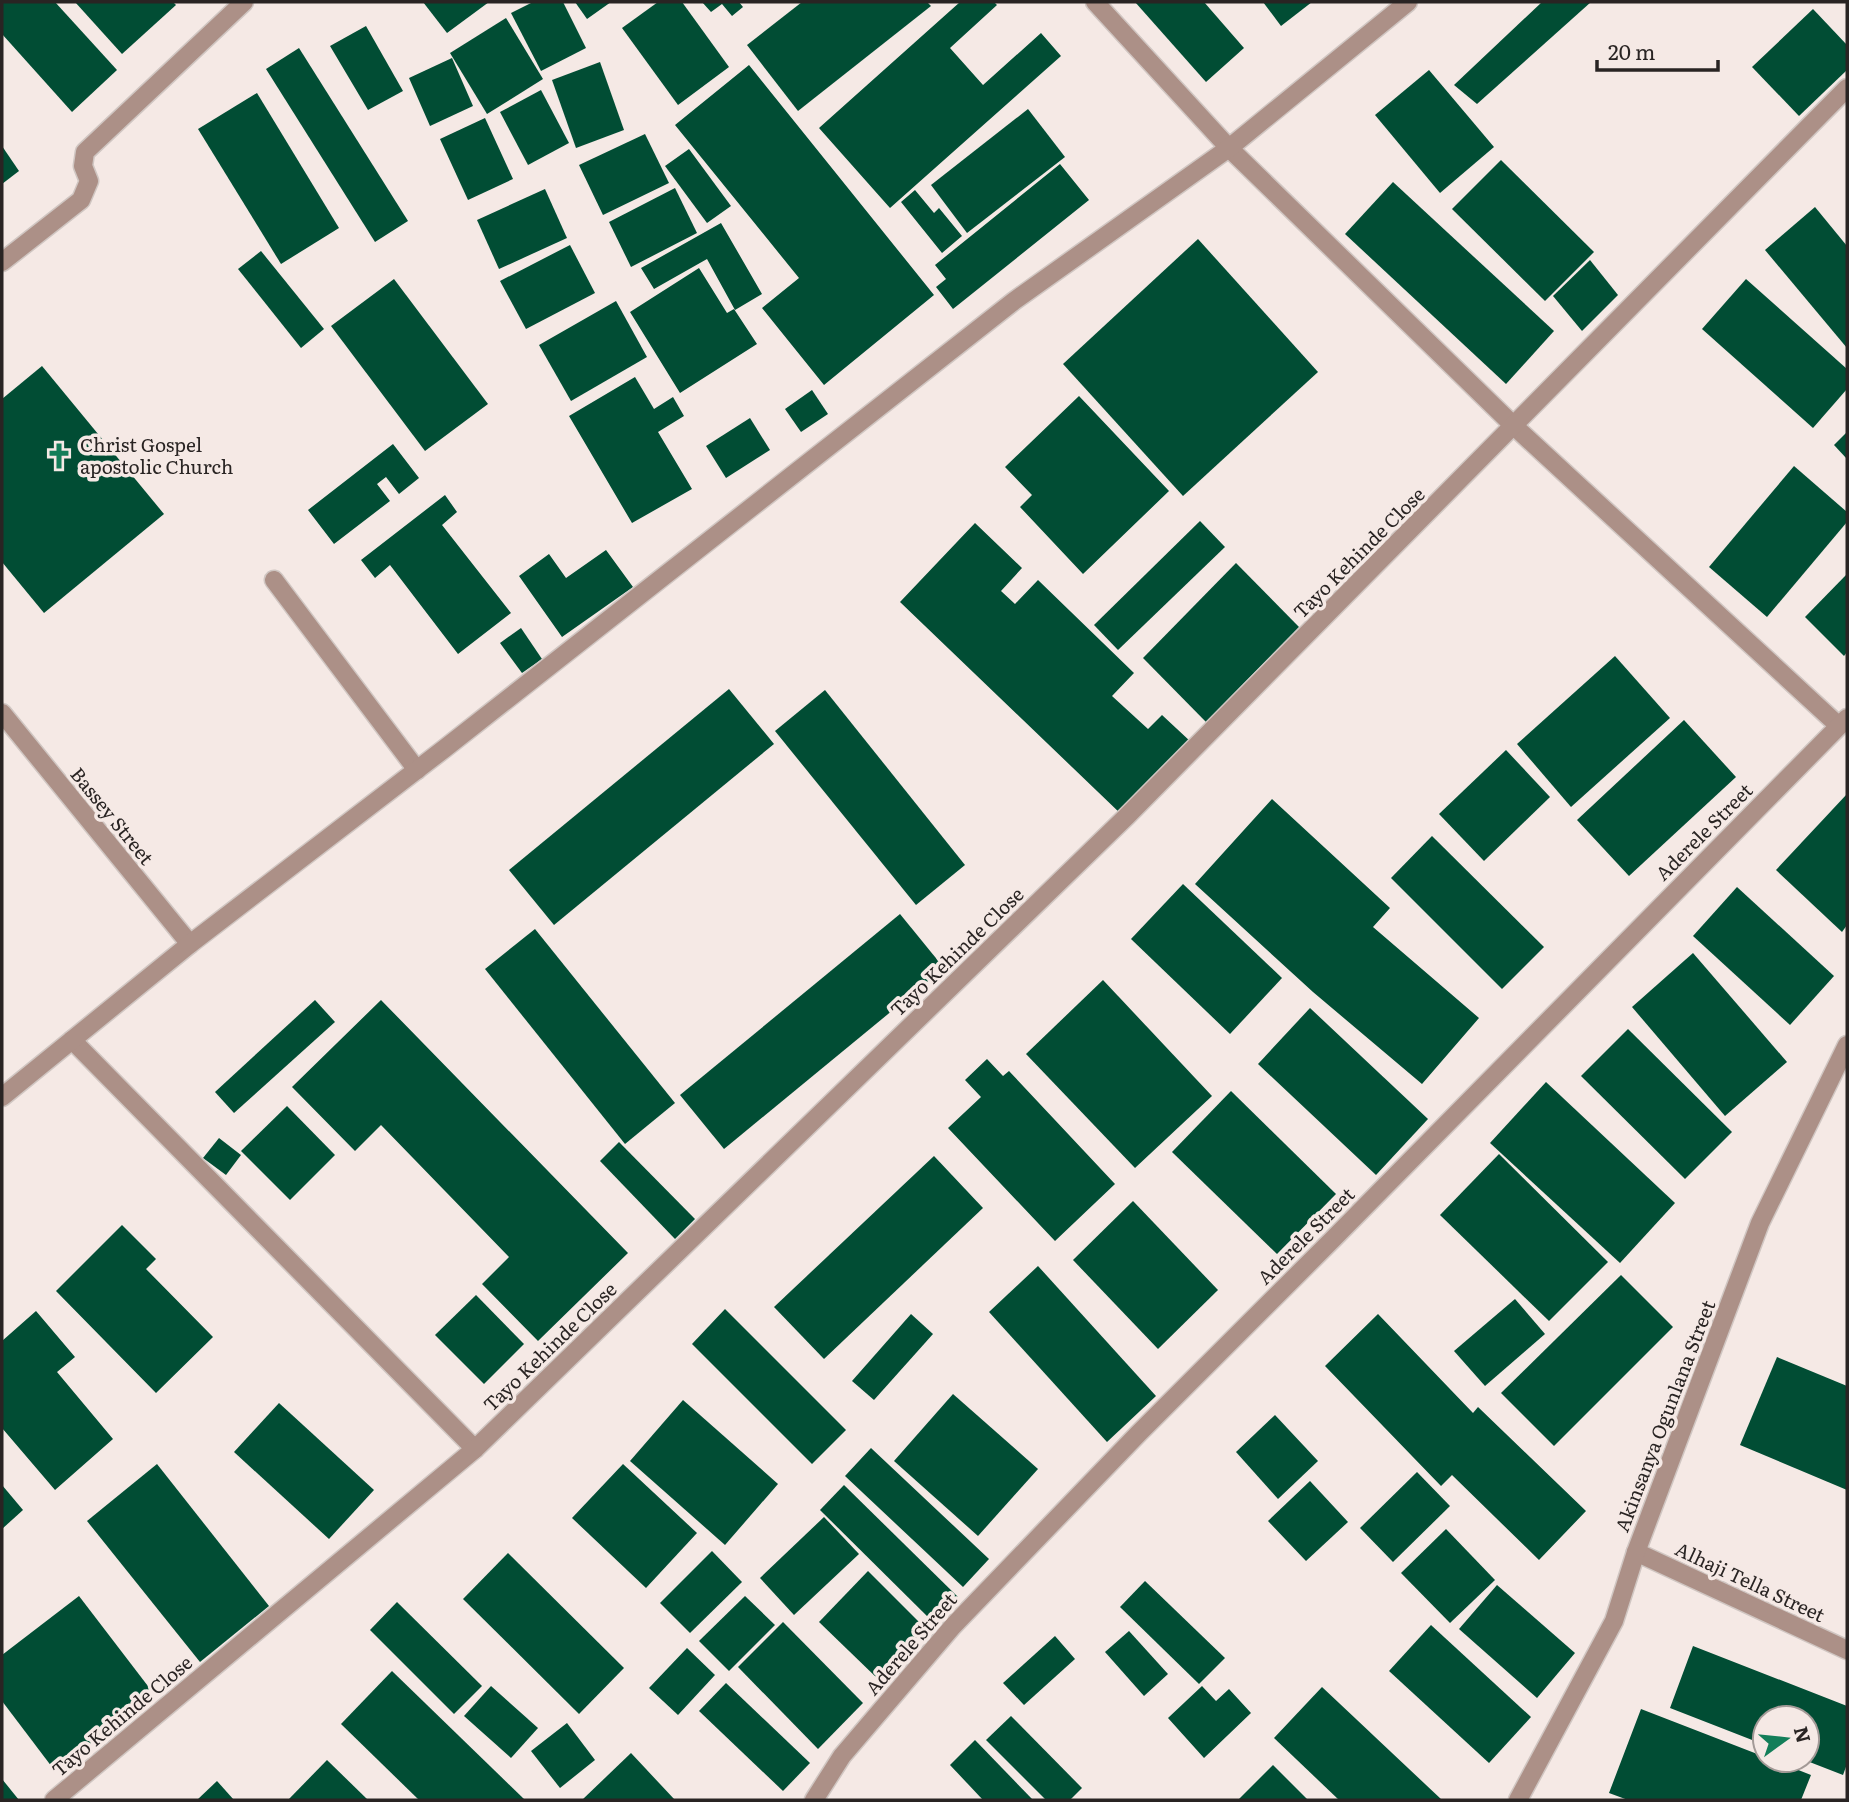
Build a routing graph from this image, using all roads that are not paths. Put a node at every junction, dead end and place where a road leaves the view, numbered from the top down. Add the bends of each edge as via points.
1 (244, 2) edge
2 (1095, 2) edge
3 (1408, 2) edge
4 (1847, 88) edge
5 (1229, 148) junction
6 (2, 262) edge
7 (1515, 427) junction
8 (274, 580) dead end
9 (2, 713) edge
10 (1843, 722) edge
11 (417, 770) junction
12 (190, 944) junction
13 (72, 1040) junction
14 (1847, 1045) edge
15 (2, 1097) edge
16 (475, 1449) junction
17 (1636, 1552) junction
18 (1847, 1650) edge
19 (54, 1800) edge
20 (814, 1800) edge
21 (1518, 1800) edge

1 - 6 street via 85,152 83,166 89,181 81,200
2 - 5 street
3 - 5 street
4 - 7 street, Tayo Kehinde Close
5 - 7 street
5 - 11 street via 1014,301
7 - 10 street
7 - 16 street, Tayo Kehinde Close via 1127,816
8 - 11 street
9 - 12 street, Bassey Street
10 - 20 street, Aderele Street via 953,1626 842,1756
11 - 12 street
12 - 13 street
13 - 15 street
13 - 16 street
14 - 17 street, Akinsanya Ogunlana Street via 1760,1223
16 - 19 street, Tayo Kehinde Close
17 - 18 street, Alhaji Tella Street
17 - 21 street, Akinsanya Ogunlana Street via 1614,1621

